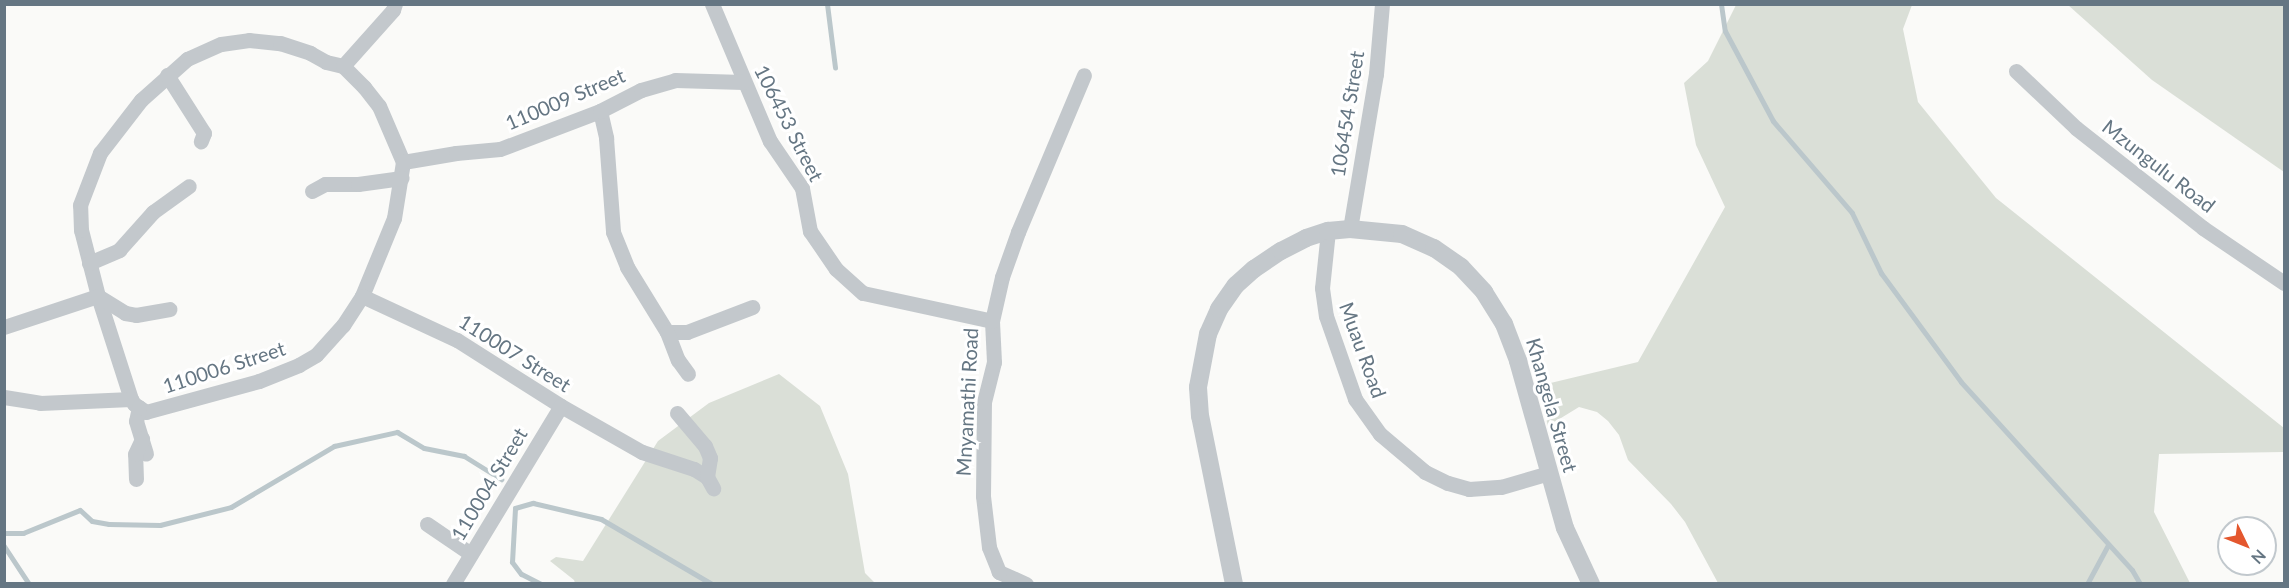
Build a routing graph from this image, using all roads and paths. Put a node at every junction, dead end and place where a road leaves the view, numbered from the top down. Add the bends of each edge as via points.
1 (395, 4) edge
2 (712, 4) edge
3 (1382, 4) edge
4 (344, 66) junction
5 (2016, 71) dead end
6 (167, 75) junction
7 (1084, 75) dead end
8 (743, 82) junction
9 (600, 111) junction
10 (201, 141) dead end
11 (403, 162) junction
12 (402, 178) junction
13 (189, 186) dead end
14 (312, 191) dead end
15 (1350, 229) junction
16 (1328, 231) junction
17 (89, 262) junction
18 (2284, 284) edge
19 (98, 296) junction
20 (362, 296) junction
21 (752, 307) dead end
22 (168, 309) dead end
23 (992, 321) junction
24 (4, 327) edge
25 (667, 332) junction
26 (688, 374) dead end
27 (4, 397) edge
28 (135, 403) junction
29 (561, 406) junction
30 (677, 413) dead end
31 (1549, 472) junction
32 (136, 479) dead end
33 (428, 524) dead end
34 (471, 554) junction
35 (453, 584) edge
36 (1026, 584) edge
37 (1234, 584) edge
38 (1591, 584) edge

1 - 4 street
2 - 8 street, 106453 Street
3 - 15 street, 106454 Street via 1376,74
4 - 6 street, 110006 Street via 280,43 249,40 201,52
4 - 11 street, 110006 Street via 379,106
5 - 18 street, Mzungulu Road via 2076,128 2203,228
6 - 10 street via 204,133
6 - 17 street, 110006 Street via 113,133 88,178 80,205
7 - 23 street, Mnyamathi Road via 1018,232
8 - 9 street, 110009 Street via 675,80 641,90
8 - 23 street, 106453 Street via 770,141 802,188 810,231 849,283 877,298
9 - 11 street, 110009 Street via 500,149
9 - 25 street via 606,138 613,232 627,267
11 - 12 street, 110006 Street
12 - 14 street via 325,184
12 - 20 street, 110006 Street via 394,218
13 - 17 street via 153,212 119,250
15 - 16 street, Khangela Street
15 - 31 street, Khangela Street via 1402,234 1434,248 1461,267 1484,292 1504,324 1518,361
16 - 31 street, Muau Road via 1322,288 1326,316 1354,399 1380,434 1425,472 1469,489 1501,487
16 - 37 street, Khangela Street via 1281,250 1236,285 1219,309 1206,341 1198,387 1200,416
17 - 19 street, 110006 Street
19 - 22 street via 125,313 136,315
19 - 24 street
19 - 28 street, 110006 Street
20 - 28 street, 110006 Street via 328,342 299,365 159,410 146,412
20 - 29 street, 110007 Street via 457,340
21 - 25 street via 687,332
23 - 36 street, Mnyamathi Road via 994,362 984,402 983,496 989,547 999,572
25 - 26 street
27 - 28 street via 40,403
28 - 32 street via 144,446 135,454
29 - 30 street, 110007 Street via 642,453 694,469 710,483 710,458 705,446
29 - 34 street, 110004 Street
31 - 38 street, Khangela Street via 1565,528
33 - 34 street
34 - 35 street, 110004 Street

